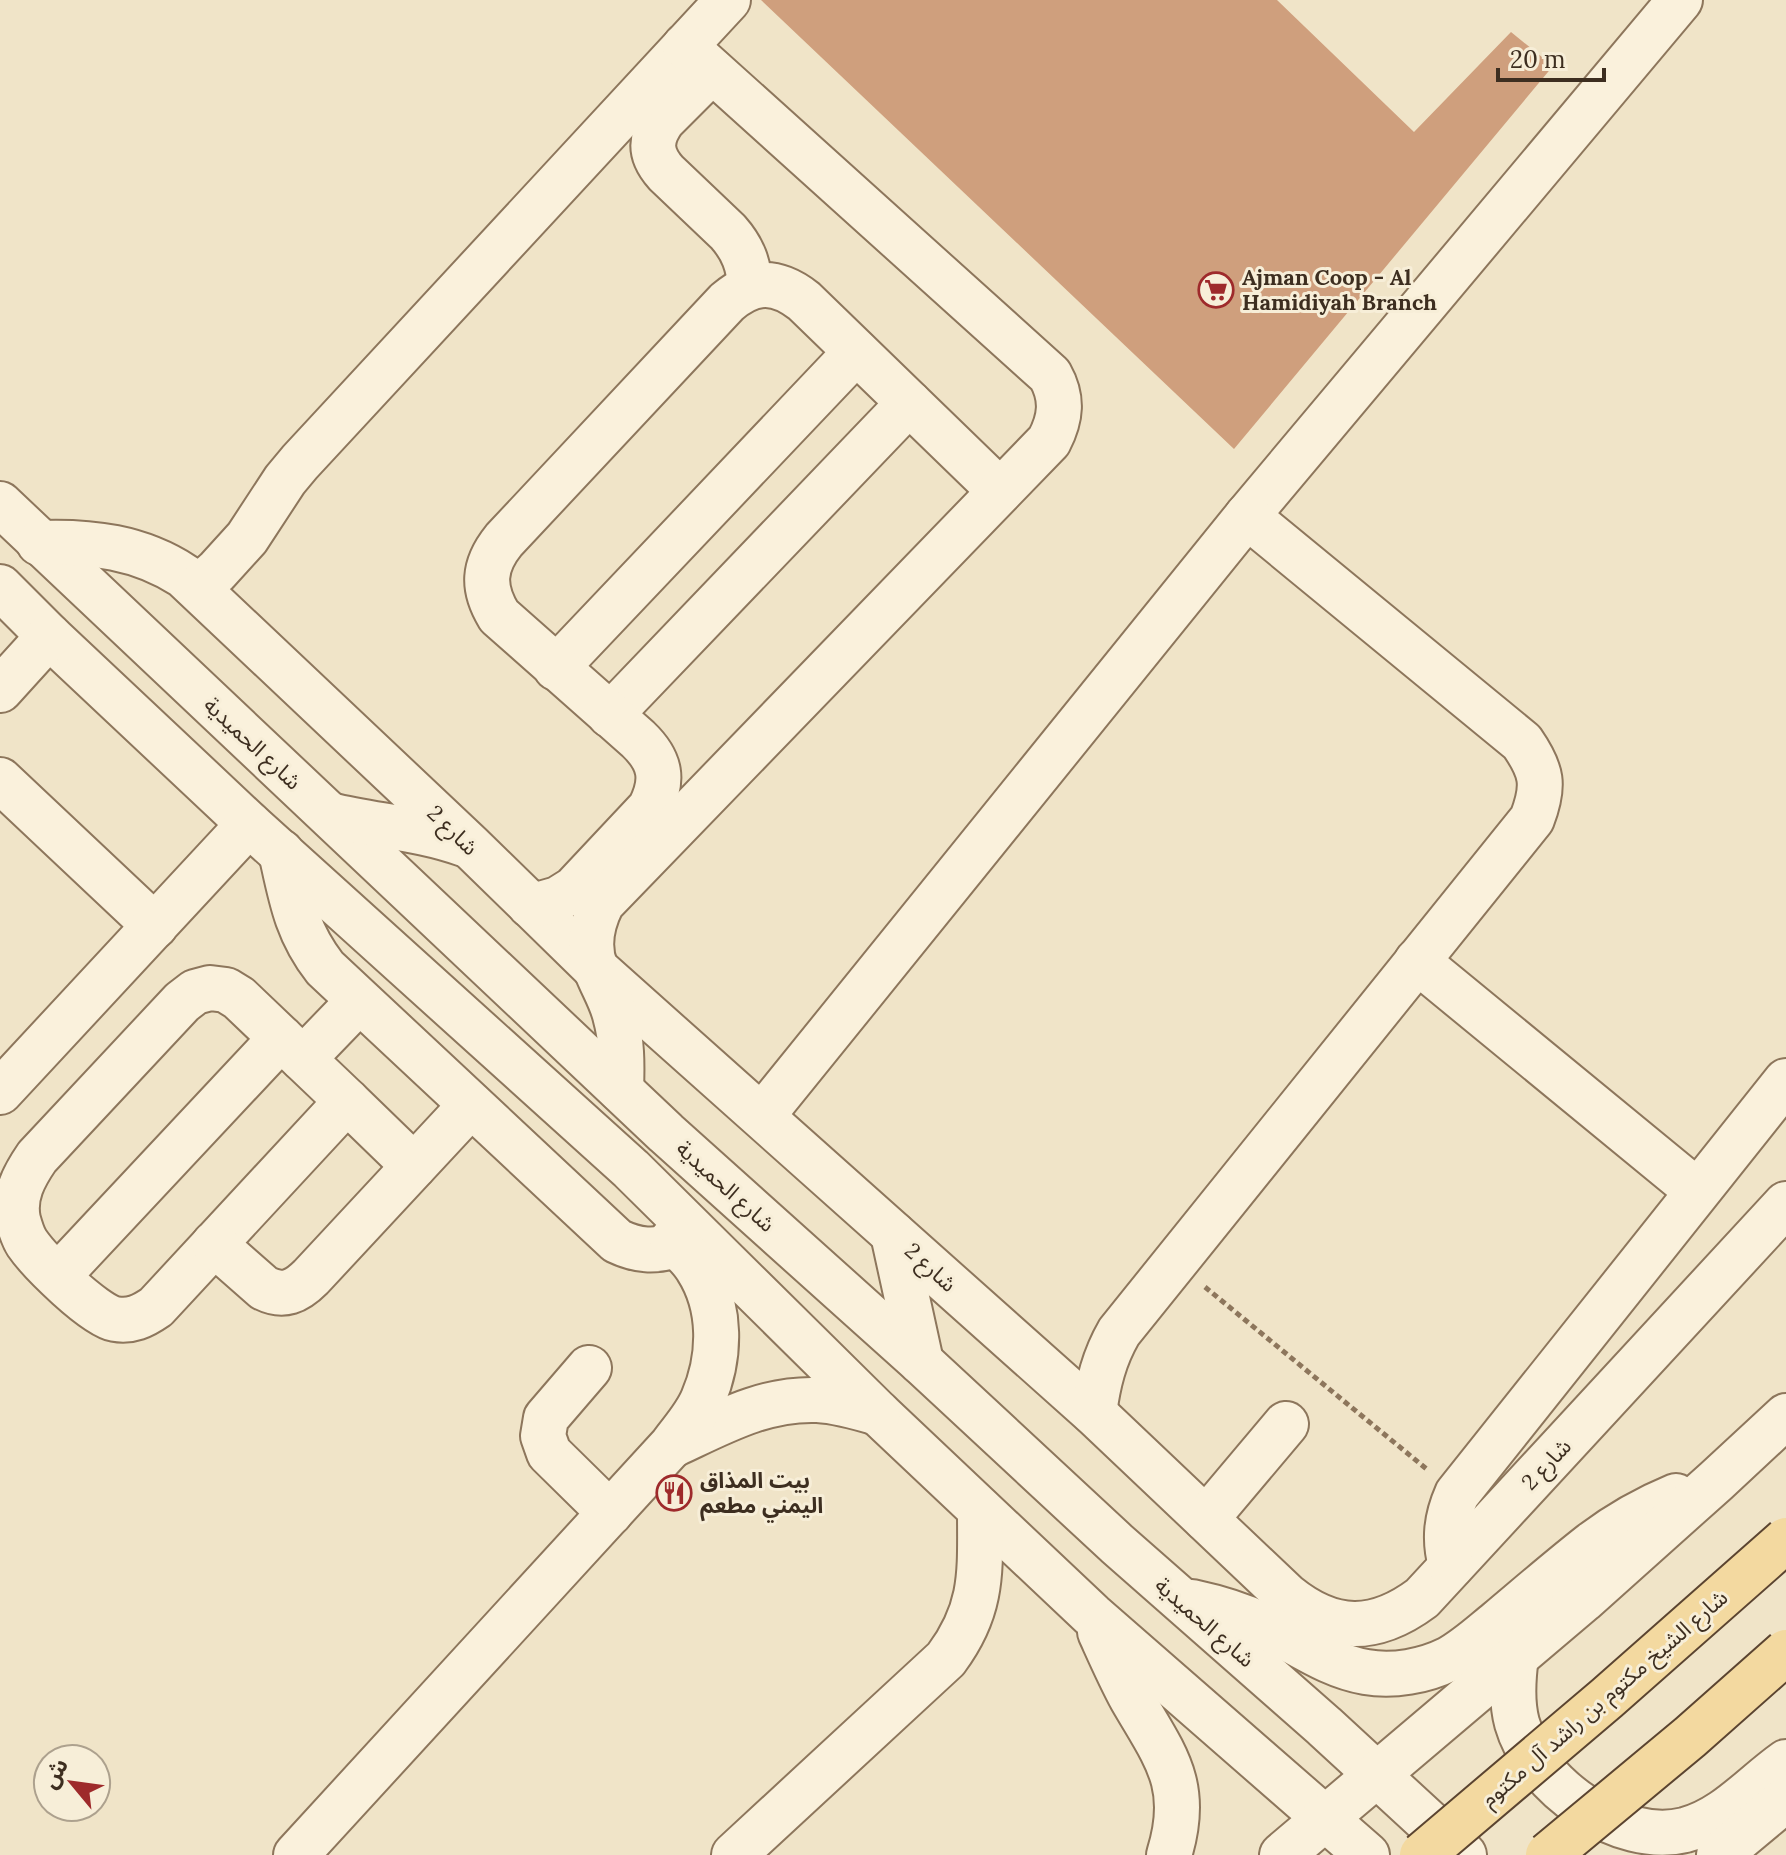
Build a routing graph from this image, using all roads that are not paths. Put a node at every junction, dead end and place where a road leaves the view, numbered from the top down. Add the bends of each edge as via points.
1 (728, 0) edge
2 (1680, 0) edge
3 (699, 58) junction
4 (750, 287) junction
5 (856, 352) junction
6 (909, 403) junction
7 (1000, 491) junction
8 (0, 504) edge
9 (1247, 516) junction
10 (39, 543) junction
11 (0, 587) edge
12 (198, 588) junction
13 (49, 636) junction
14 (556, 668) junction
15 (0, 690) edge
16 (610, 715) junction
17 (654, 757) junction
18 (0, 780) edge
19 (717, 784) junction
20 (330, 815) junction
21 (265, 838) junction
22 (470, 846) junction
23 (530, 905) junction
24 (155, 926) junction
25 (1417, 961) junction
26 (595, 968) junction
27 (359, 1001) junction
28 (292, 1049) junction
29 (1786, 1081) edge
30 (621, 1090) junction
31 (0, 1092) edge
32 (347, 1101) junction
33 (471, 1105) junction
34 (762, 1116) junction
35 (414, 1166) junction
36 (631, 1169) junction
37 (1697, 1191) junction
38 (1786, 1204) edge
39 (893, 1234) junction
40 (214, 1244) junction
41 (677, 1245) junction
42 (58, 1276) junction
43 (921, 1362) junction
44 (589, 1368) dead end
45 (878, 1413) junction
46 (1094, 1413) junction
47 (1786, 1416) edge
48 (1286, 1424) dead end
49 (672, 1445) junction
50 (1716, 1481) junction
51 (980, 1510) junction
52 (610, 1513) junction
53 (1206, 1519) junction
54 (1786, 1540) edge
55 (1451, 1566) junction
56 (1180, 1599) junction
57 (1092, 1615) junction
58 (1786, 1652) edge
59 (1516, 1656) junction
60 (1786, 1762) edge
61 (1377, 1774) junction
62 (1786, 1799) edge
63 (1177, 1800) junction
64 (1326, 1819) junction
65 (296, 1855) edge
66 (734, 1855) edge
67 (1136, 1855) edge
68 (1169, 1855) edge
69 (1282, 1855) edge
70 (1367, 1855) edge
71 (1422, 1855) edge
72 (1464, 1855) edge
73 (1548, 1855) edge
74 (1719, 1855) edge

1 - 3 street
2 - 9 street
3 - 4 street via 657,129 653,152 666,173 737,242
3 - 7 street via 1050,375 1060,399 1056,427
3 - 12 street via 300,462 247,538
4 - 5 street via 763,284 792,292
4 - 14 street via 727,302 495,551 487,577 491,604
5 - 6 street
5 - 14 street
6 - 7 street
6 - 16 street
7 - 19 street
8 - 10 street, شارع الحميدية
9 - 25 street via 1522,742 1534,759 1540,799 1532,819
9 - 34 street
10 - 12 street, شارع 2 via 125,550 168,565
10 - 20 street, شارع الحميدية
11 - 13 street
12 - 22 street, شارع 2
13 - 15 street
13 - 21 street
14 - 16 street
16 - 17 street
17 - 19 street via 676,775
17 - 23 street via 659,782 650,808 574,889
18 - 24 street
19 - 26 street via 602,903 592,931
20 - 22 street via 428,832
20 - 30 street, شارع الحميدية
21 - 24 street
21 - 27 street via 312,951
21 - 36 street
22 - 23 street, شارع 2
23 - 26 street, شارع 2
24 - 31 street
25 - 37 street
25 - 46 street via 1119,1332 1102,1369
26 - 30 street via 615,1013
26 - 34 street, شارع 2
27 - 28 street
27 - 33 street
28 - 32 street
28 - 42 street
28 - 42 street via 226,990 195,992 182,1002 24,1175 18,1219 26,1241
29 - 37 street
30 - 43 street, شارع الحميدية
32 - 35 street
32 - 40 street
33 - 35 street
33 - 41 street via 617,1241 646,1251
34 - 39 street, شارع 2
35 - 40 street via 294,1291 264,1288
36 - 41 street via 639,1204
36 - 45 street
37 - 55 street via 1457,1494 1447,1523
38 - 55 street, شارع 2
39 - 43 street
39 - 46 street, شارع 2
40 - 42 street via 156,1307 129,1320 101,1314
41 - 49 street via 708,1288 717,1336 716,1359 702,1401
43 - 56 street, شارع الحميدية
44 - 52 street via 546,1418 543,1436 549,1453
45 - 49 street via 817,1400 786,1402 738,1414
45 - 51 street
46 - 53 street, شارع 2
47 - 50 street
48 - 53 street
49 - 52 street
50 - 56 street via 1632,1517 1472,1643 1425,1669 1371,1673 1344,1668 1240,1615
50 - 59 street
51 - 57 street
51 - 66 street via 979,1587 958,1643
52 - 65 street
53 - 55 street, شارع 2 via 1302,1607 1336,1622 1390,1618 1422,1598
54 - 71 main road, شارع الشيخ مكتوم بن راشد آل مكتوم, bridge
56 - 61 street, شارع الحميدية
57 - 63 street via 1168,1761
57 - 64 street
58 - 73 main road, bridge
59 - 60 street via 1513,1701 1525,1744 1551,1780 1608,1820 1632,1829 1681,1831 1705,1823
59 - 61 street
61 - 64 street
61 - 72 street, شارع الحميدية
62 - 74 street
63 - 67 street
63 - 68 street
64 - 69 street
64 - 70 street

